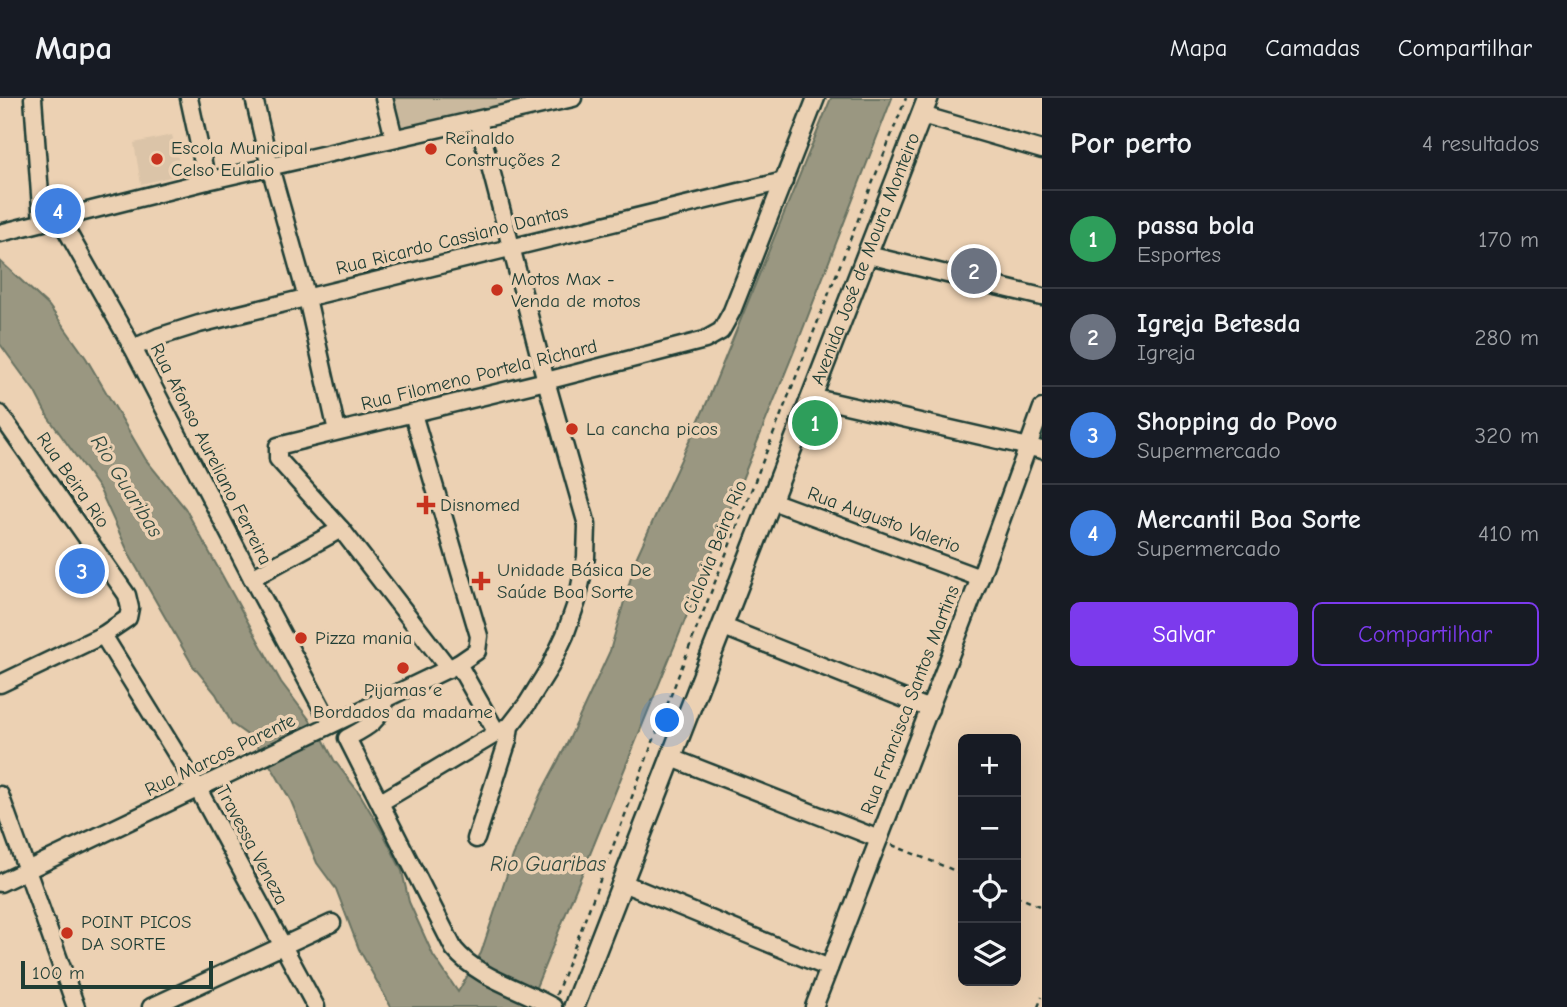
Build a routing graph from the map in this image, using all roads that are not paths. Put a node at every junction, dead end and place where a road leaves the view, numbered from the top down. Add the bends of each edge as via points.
1 (33, 98) edge
2 (189, 98) edge
3 (254, 98) edge
4 (384, 98) edge
5 (573, 98) edge
6 (816, 98) edge
7 (922, 104) edge
8 (478, 120) junction
9 (394, 138) junction
10 (1042, 150) edge
11 (270, 167) junction
12 (207, 181) junction
13 (784, 181) junction
14 (59, 217) junction
15 (42, 222) junction
16 (0, 233) edge
17 (512, 247) junction
18 (868, 255) junction
19 (1042, 297) edge
20 (307, 298) junction
21 (133, 348) junction
22 (546, 382) junction
23 (811, 397) junction
24 (1042, 408) edge
25 (0, 414) edge
26 (413, 414) junction
27 (337, 431) junction
28 (1035, 448) edge
29 (772, 501) junction
30 (341, 529) junction
31 (251, 578) junction
32 (980, 578) junction
33 (724, 627) junction
34 (103, 635) junction
35 (453, 667) junction
36 (0, 684) edge
37 (385, 699) junction
38 (930, 709) junction
39 (329, 718) junction
40 (503, 729) junction
41 (672, 758) junction
42 (198, 789) junction
43 (0, 795) edge
44 (381, 802) junction
45 (476, 839) dead end
46 (879, 839) junction
47 (26, 871) junction
48 (0, 883) edge
49 (623, 883) junction
50 (332, 923) dead end
51 (282, 946) junction
52 (829, 968) junction
53 (76, 1007) edge
54 (151, 1007) edge
55 (316, 1007) edge
56 (553, 1007) edge
57 (561, 1007) edge
58 (574, 1007) edge
59 (814, 1007) edge

1 - 15 street
2 - 12 street
3 - 11 street
4 - 9 street
5 - 8 street
6 - 13 street, Rua Filomeno Portela Richard
7 - 10 street
7 - 18 main road, Avenida José de Moura Monteiro
7 - 57 main road, Avenida José de Moura Monteiro
8 - 9 street
8 - 17 street
9 - 11 street
11 - 12 street
11 - 20 street
12 - 14 street
13 - 17 street, Rua Ricardo Cassiano Dantas
13 - 22 street, Rua Filomeno Portela Richard via 725,324 715,336
14 - 15 street
14 - 21 street, Rua Afonso Aureliano Ferreira
15 - 16 street
17 - 20 street, Rua Ricardo Cassiano Dantas
17 - 22 street
18 - 19 street
18 - 23 main road, Avenida José de Moura Monteiro
20 - 21 street, Rua Ricardo Cassiano Dantas via 177,330
20 - 27 street
21 - 31 street, Rua Afonso Aureliano Ferreira
22 - 26 street, Rua Filomeno Portela Richard
22 - 40 street via 587,525 584,570 577,601 550,667 527,704
23 - 28 street
23 - 29 main road, Avenida José de Moura Monteiro
24 - 28 street, Rua Francisca Santos Martins
25 - 34 street, Rua Beira Rio via 127,595 128,618
26 - 27 street, Rua Filomeno Portela Richard
26 - 35 street via 479,636 478,651
27 - 30 street, Rua Filomeno Portela Richard via 278,446 278,459
28 - 32 street, Rua Francisca Santos Martins
29 - 32 street, Rua Augusto Valerio
29 - 33 main road, Avenida José de Moura Monteiro
30 - 31 street
30 - 35 street
31 - 39 street, Rua Afonso Aureliano Ferreira
32 - 38 street, Rua Francisca Santos Martins
33 - 38 street
33 - 41 main road, Avenida José de Moura Monteiro
34 - 36 street
34 - 42 street, Travessa Veneza
35 - 37 street, Rua Marcos Parente
35 - 40 street
37 - 39 street, Rua Marcos Parente
37 - 44 street via 374,723 347,738
38 - 46 street, Rua Francisca Santos Martins
39 - 42 street, Rua Marcos Parente
40 - 44 street
40 - 45 street via 508,740
41 - 46 street
41 - 49 main road, Avenida José de Moura Monteiro
42 - 47 street, Rua Marcos Parente
42 - 51 street, Travessa Veneza
43 - 47 street
44 - 56 street via 460,957 484,974
46 - 52 street, Rua Francisca Santos Martins
47 - 48 street, Rua Marcos Parente
47 - 53 street
49 - 52 street
49 - 58 main road, Avenida José de Moura Monteiro
50 - 51 street
51 - 54 street
51 - 55 street, Travessa Veneza
52 - 59 street, Rua Francisca Santos Martins

